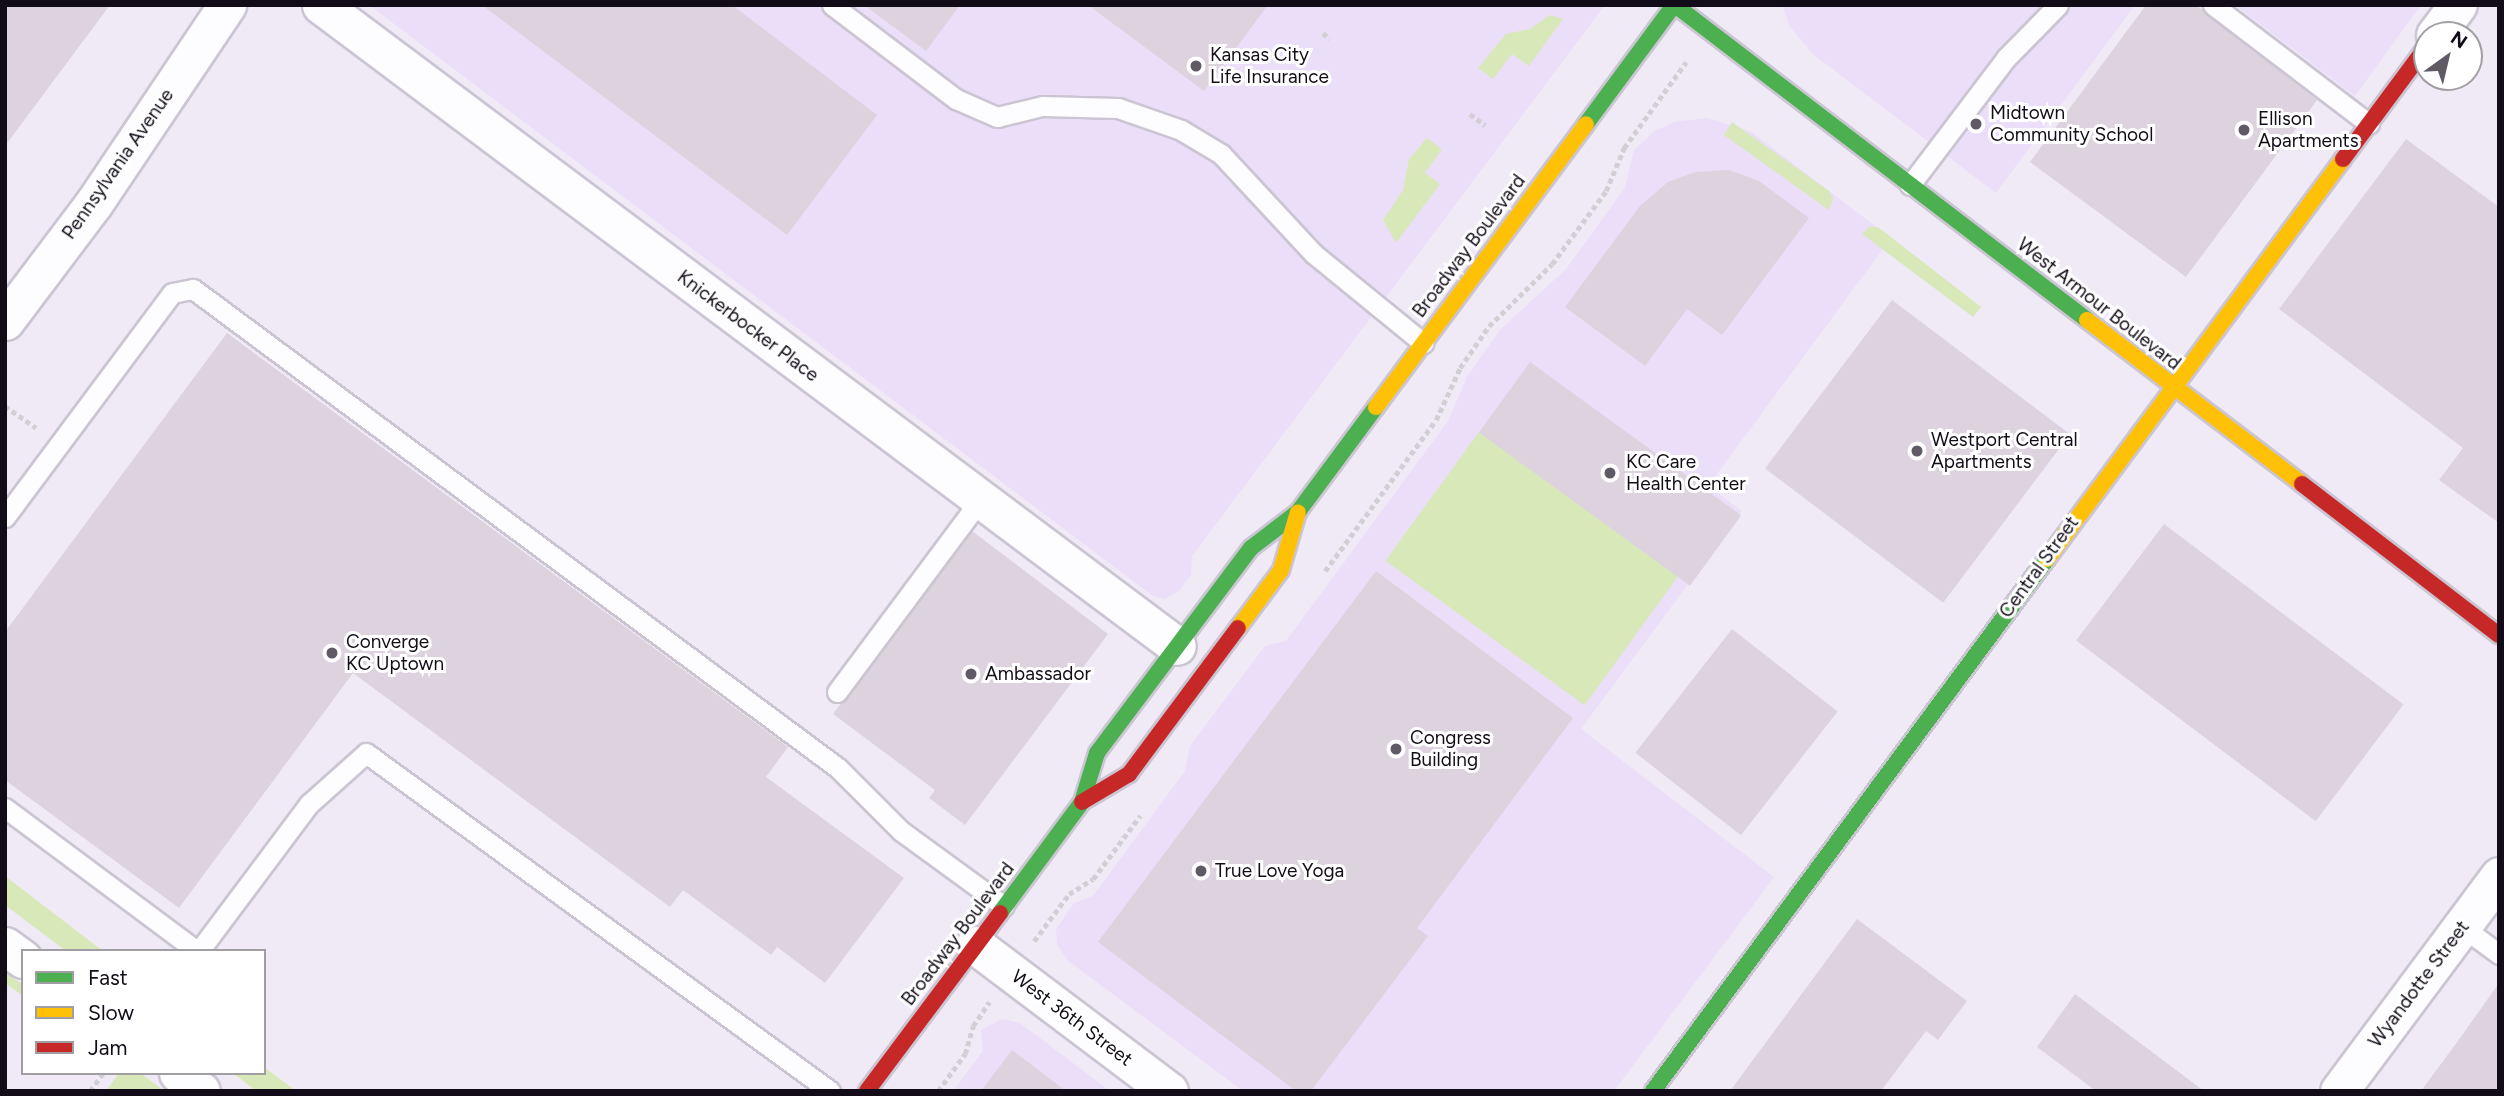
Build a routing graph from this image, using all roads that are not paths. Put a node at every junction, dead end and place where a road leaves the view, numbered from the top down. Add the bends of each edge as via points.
1 (227, 5) edge
2 (321, 5) edge
3 (832, 5) edge
4 (1674, 5) edge
5 (2058, 5) edge
6 (2213, 5) edge
7 (2458, 5) edge
8 (2446, 21) edge
9 (2413, 65) edge
10 (2369, 124) junction
11 (1910, 185) junction
12 (5, 321) edge
13 (1423, 343) junction
14 (2172, 387) junction
15 (981, 500) junction
16 (1298, 512) junction
17 (5, 517) edge
18 (2499, 635) edge
19 (1177, 646) junction
20 (837, 692) dead end
21 (1082, 802) junction
22 (5, 808) edge
23 (2499, 876) edge
24 (1004, 906) junction
25 (2462, 926) junction
26 (5, 946) edge
27 (975, 946) junction
28 (195, 949) edge
29 (200, 949) edge
30 (2499, 954) edge
31 (21, 958) edge
32 (181, 1075) edge
33 (201, 1091) edge
34 (830, 1091) edge
35 (867, 1091) edge
36 (1169, 1091) edge
37 (1653, 1091) edge
38 (2339, 1091) edge

1 - 12 street, Pennsylvania Avenue via 94,202
2 - 15 street, Knickerbocker Place
3 - 13 lane via 956,99 997,117 1042,106 1118,108 1181,130 1222,154 1314,254
4 - 11 main road, West Armour Boulevard
4 - 13 main road, Broadway Boulevard
5 - 11 lane via 2006,58
6 - 10 lane
7 - 8 street
9 - 10 main road, Central Street
10 - 14 main road, Central Street
11 - 14 main road, West Armour Boulevard
13 - 16 main road, Broadway Boulevard
14 - 18 main road, West Armour Boulevard
14 - 37 main road, Central Street
15 - 19 street, Knickerbocker Place
15 - 20 lane
16 - 19 main road, Broadway Boulevard via 1251,548
16 - 21 main road, Broadway Boulevard via 1281,570 1234,634 1129,774
17 - 24 lane via 172,293 193,289 838,768 901,831
19 - 21 main road, Broadway Boulevard via 1097,753
21 - 24 main road, Broadway Boulevard
22 - 28 lane
23 - 25 street, Wyandotte Street
24 - 27 main road, Broadway Boulevard
25 - 30 lane
25 - 38 street, Wyandotte Street
26 - 31 street
27 - 35 main road, Broadway Boulevard
27 - 36 street, West 36th Street
29 - 34 lane via 309,804 366,753
32 - 33 street

